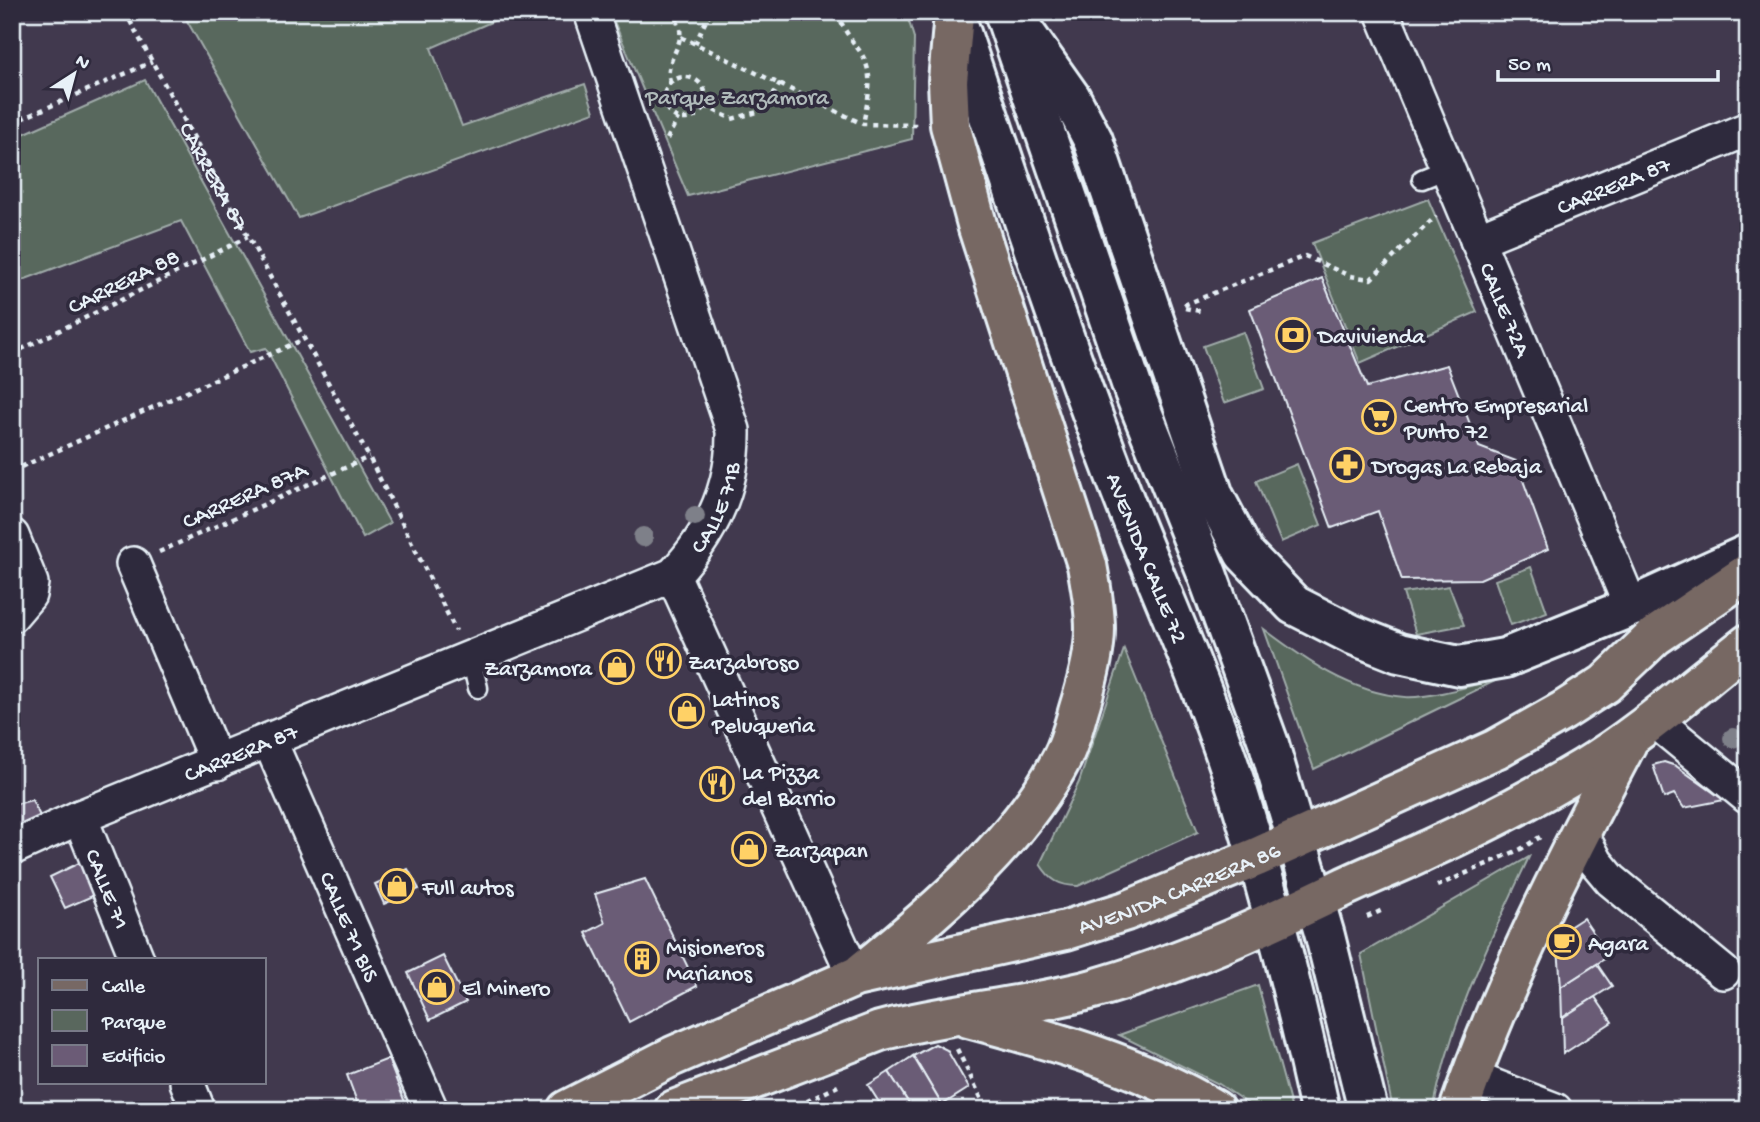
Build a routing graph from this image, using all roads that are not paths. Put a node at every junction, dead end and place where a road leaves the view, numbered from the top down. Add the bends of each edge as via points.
1 (591, 12) edge
2 (1004, 12) edge
3 (1010, 12) edge
4 (1382, 12) edge
5 (954, 13) edge
6 (1748, 129) edge
7 (1477, 240) junction
8 (12, 536) edge
9 (1748, 554) edge
10 (133, 564) road end
11 (1748, 573) edge
12 (673, 575) junction
13 (1631, 607) junction
14 (12, 615) edge
15 (1748, 643) edge
16 (1641, 728) junction
17 (270, 741) junction
18 (217, 763) junction
19 (1748, 797) edge
20 (80, 817) junction
21 (1580, 832) junction
22 (1298, 839) junction
23 (12, 848) edge
24 (1257, 857) junction
25 (1558, 875) junction
26 (1611, 880) junction
27 (1315, 902) junction
28 (1276, 920) junction
29 (137, 958) edge
30 (1723, 972) dead end
31 (855, 977) junction
32 (954, 1027) junction
33 (188, 1084) edge
34 (1464, 1093) edge
35 (430, 1109) edge
36 (198, 1110) edge
37 (567, 1110) edge
38 (674, 1110) edge
39 (1215, 1110) edge
40 (1320, 1110) edge
41 (1368, 1110) edge
42 (1555, 1110) edge

1 - 12 street, CALLE 71B via 733,430 734,456 727,488 704,537
2 - 22 main road, AVENIDA CALLE 72 via 1134,393 1207,574
3 - 13 main road via 1072,98 1093,140 1214,496 1244,553 1294,606 1399,653 1459,666 1504,658
4 - 7 street, CALLE 72A via 1442,180
5 - 24 main road, AVENIDA CALLE 72 via 1063,331 1222,747
5 - 31 main road via 948,81 950,125 978,228 1087,565 1095,632 1088,680 1063,756 1025,816 939,905
6 - 7 street, CARRERA 87
7 - 13 street, CALLE 72A
8 - 14 street via 31,583 29,595
9 - 13 main road
10 - 18 street
11 - 22 main road, AVENIDA CARRERA 86 via 1675,621 1605,684 1563,711 1496,749
12 - 17 street, CARRERA 87 via 474,674
12 - 31 street, CALLE 71B
15 - 16 main road
16 - 19 street
16 - 21 main road
16 - 27 main road via 1532,798
17 - 18 street, CARRERA 87
17 - 35 street, CALLE 71 BIS
18 - 20 street, CARRERA 87
20 - 23 street, CARRERA 87
20 - 29 street, CALLE 71
21 - 25 main road
21 - 26 street
22 - 24 main road, AVENIDA CARRERA 86
22 - 27 main road, AVENIDA CALLE 72
24 - 28 main road, AVENIDA CALLE 72
24 - 31 main road, AVENIDA CARRERA 86 via 1097,921
25 - 26 street via 1590,871
25 - 34 main road via 1507,982
26 - 30 street
27 - 28 main road
27 - 41 main road, AVENIDA CALLE 72
28 - 32 main road via 1140,975
28 - 40 main road, AVENIDA CALLE 72
31 - 37 main road, AVENIDA CARRERA 86 via 673,1056
32 - 38 main road via 915,1021 880,1031
32 - 39 main road via 1090,1052
33 - 36 street
34 - 42 street

